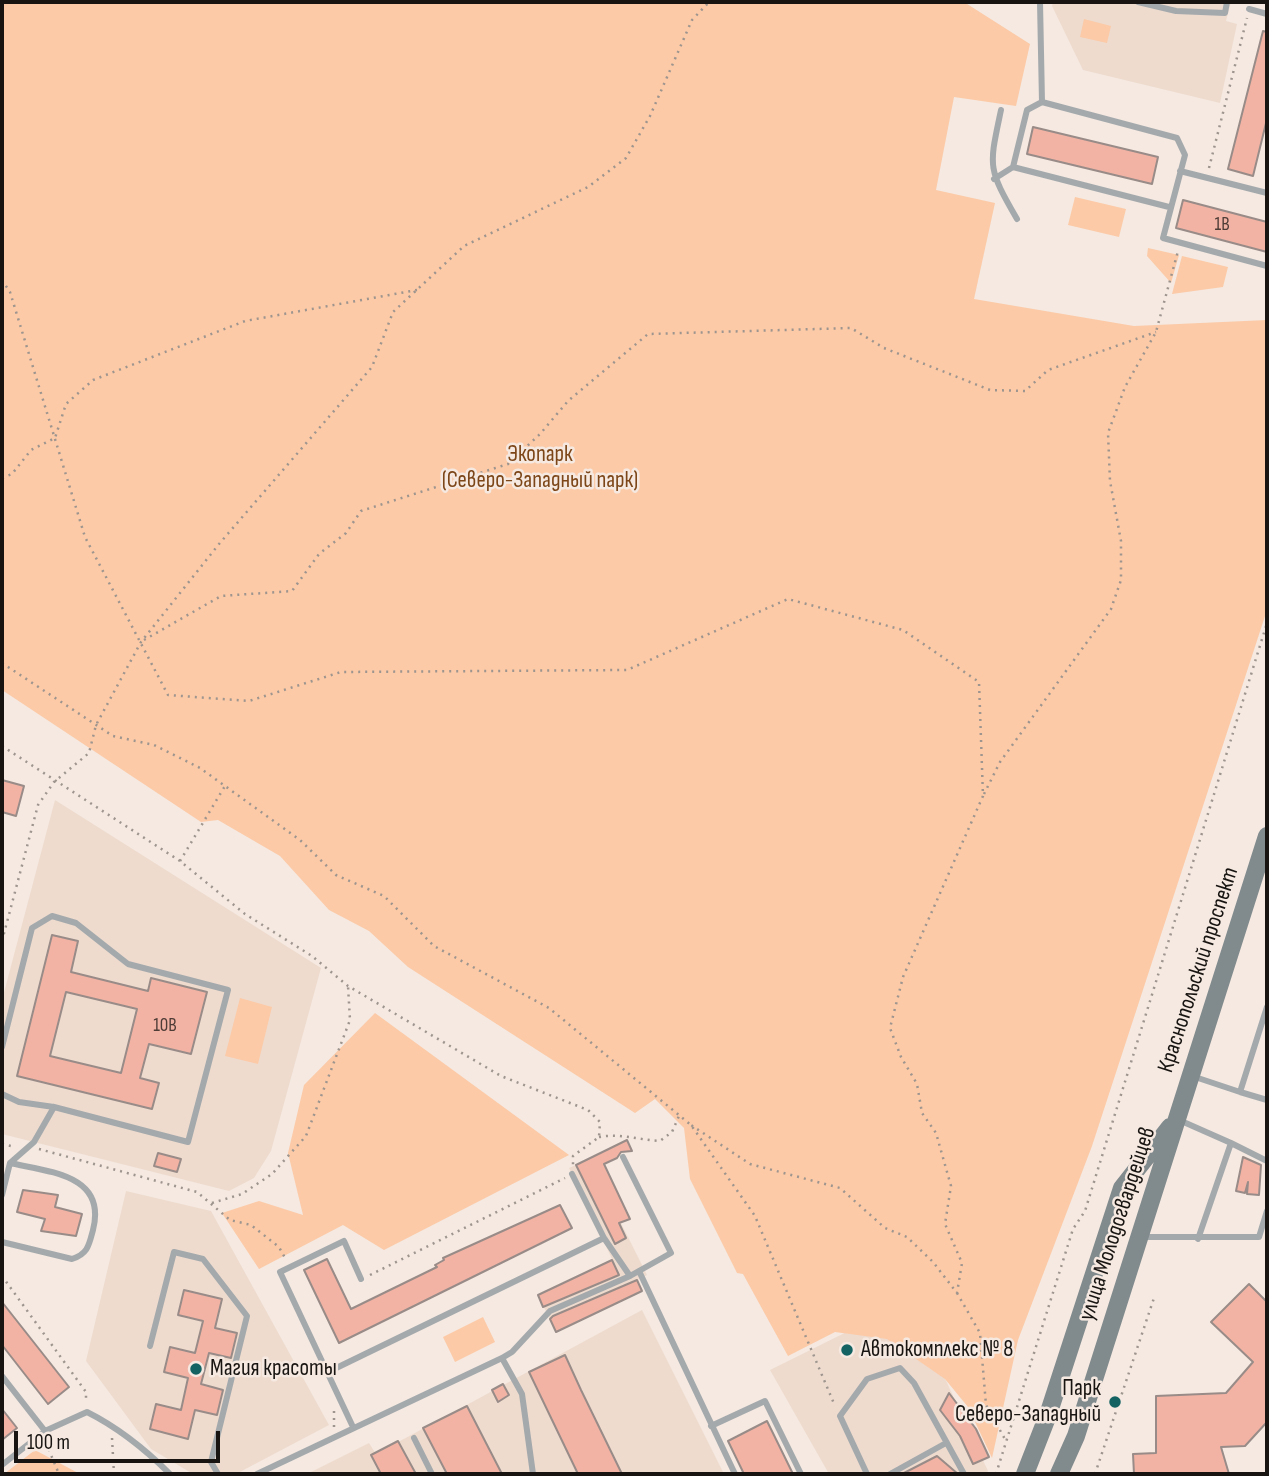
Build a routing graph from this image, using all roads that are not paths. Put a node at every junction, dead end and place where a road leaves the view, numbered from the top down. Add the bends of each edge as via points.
1 (1040, 2) edge
2 (1138, 2) edge
3 (1227, 2) edge
4 (1249, 9) road end
5 (1267, 14) edge
6 (1042, 102) junction
7 (1001, 110) dead end
8 (1013, 167) junction
9 (1180, 171) junction
10 (994, 179) junction
11 (1267, 193) edge
12 (1169, 207) junction
13 (1017, 219) dead end
14 (1267, 266) edge
15 (1267, 836) edge
16 (1267, 1007) edge
17 (2, 1047) edge
18 (1191, 1076) junction
19 (1240, 1092) junction
20 (2, 1094) edge
21 (1267, 1100) edge
22 (54, 1107) junction
23 (1177, 1119) junction
24 (1231, 1143) junction
25 (623, 1157) dead end
26 (1267, 1161) edge
27 (10, 1163) junction
28 (572, 1174) road end
29 (2, 1195) edge
30 (1267, 1211) edge
31 (1139, 1237) junction
32 (604, 1238) junction
33 (1198, 1239) junction
34 (2, 1242) edge
35 (639, 1271) junction
36 (629, 1276) junction
37 (361, 1279) road end
38 (150, 1346) dead end
39 (502, 1358) junction
40 (328, 1372) junction
41 (2, 1376) edge
42 (10, 1386) junction
43 (2, 1387) edge
44 (711, 1426) junction
45 (353, 1427) junction
46 (43, 1432) junction
47 (414, 1438) dead end
48 (946, 1443) junction
49 (2, 1465) edge
50 (170, 1474) edge
51 (218, 1474) edge
52 (257, 1474) edge
53 (432, 1474) edge
54 (533, 1474) edge
55 (735, 1474) edge
56 (801, 1474) edge
57 (867, 1474) edge
58 (890, 1474) edge
59 (964, 1474) edge
60 (1025, 1474) edge
61 (1059, 1474) edge

1 - 6 lane
2 - 3 lane via 1176,11 1224,13
4 - 5 lane
6 - 8 lane via 1027,110
6 - 9 lane via 1177,138 1185,155
7 - 10 lane via 992,156
8 - 10 lane
8 - 12 lane
9 - 11 lane
9 - 12 lane
10 - 13 lane
12 - 14 lane via 1163,238
15 - 18 street, Краснопольский проспект
16 - 19 lane
17 - 22 lane via 32,928 52,916 76,923 128,964 228,990 188,1142
18 - 19 lane
18 - 23 street, Краснопольский проспект
19 - 21 lane
20 - 22 lane via 19,1102
22 - 27 lane via 28,1148
23 - 24 lane
23 - 31 street, улица Молодогвардейцев
23 - 60 street, улица Молодогвардейцев via 1122,1188
24 - 26 lane
24 - 33 lane
25 - 35 lane via 671,1253
27 - 29 lane
27 - 34 lane via 73,1180 94,1198 97,1213 83,1256 72,1259
28 - 32 lane
30 - 33 lane via 1259,1237
31 - 33 lane
31 - 61 street, улица Молодогвардейцев via 1076,1436
32 - 36 lane
32 - 40 lane
35 - 36 lane
35 - 44 lane
36 - 39 lane via 550,1311
37 - 40 lane via 344,1241 280,1272
38 - 51 lane via 174,1252 203,1259 247,1316 211,1462
39 - 45 lane
39 - 54 lane via 522,1394
40 - 45 lane
41 - 42 lane
42 - 43 lane
42 - 46 lane
44 - 55 lane
44 - 56 lane via 765,1401
45 - 52 lane
46 - 49 lane
46 - 50 lane via 87,1412 111,1424
47 - 53 lane
48 - 57 lane via 914,1383 900,1368 867,1379 840,1416
48 - 58 lane
48 - 59 lane

